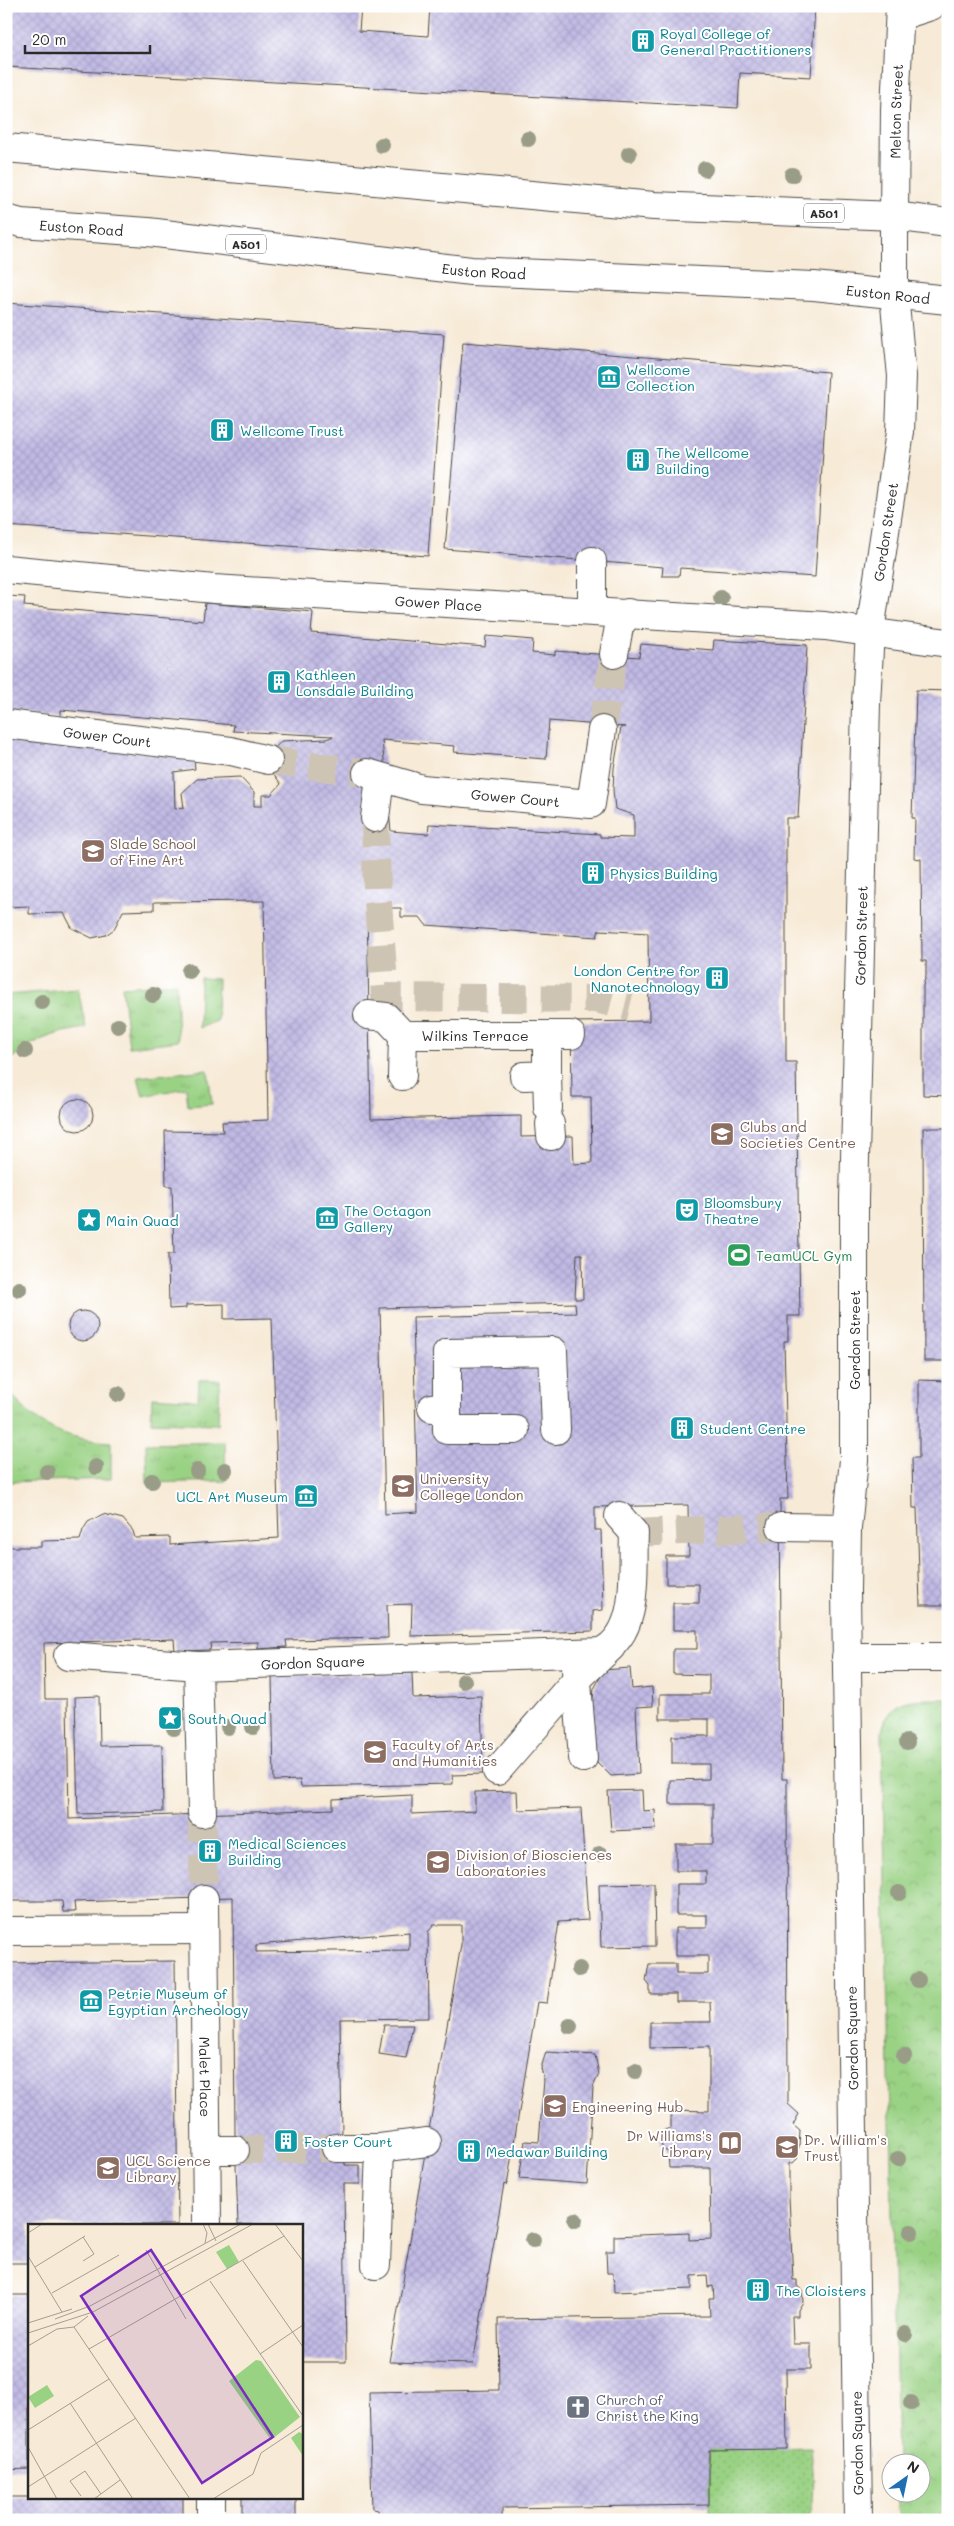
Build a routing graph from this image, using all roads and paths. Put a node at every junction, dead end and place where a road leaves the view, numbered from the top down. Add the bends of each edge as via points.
1 (931, 6) edge
2 (900, 11) edge
3 (14, 147) edge
4 (894, 216) junction
5 (948, 223) edge
6 (11, 224) edge
7 (894, 295) junction
8 (948, 300) edge
9 (592, 561) dead end
10 (6, 569) edge
11 (592, 611) junction
12 (628, 613) junction
13 (870, 631) junction
14 (948, 643) edge
15 (614, 654) tunnel mouth
16 (6, 724) edge
17 (602, 730) tunnel mouth
18 (268, 760) tunnel mouth
19 (375, 818) tunnel mouth
20 (402, 1076) dead end
21 (550, 1123) dead end
22 (547, 1430) joint
23 (619, 1516) dead end
24 (781, 1527) tunnel mouth
25 (847, 1528) junction
26 (68, 1656) dead end
27 (846, 1657) junction
28 (948, 1657) edge
29 (198, 1666) junction
30 (576, 1667) junction
31 (583, 1758) dead end
32 (497, 1771) dead end
33 (202, 1812) tunnel mouth
34 (204, 1899) tunnel mouth
35 (204, 1930) junction
36 (6, 1931) edge
37 (427, 2142) dead end
38 (336, 2148) tunnel mouth
39 (380, 2148) junction
40 (206, 2150) junction
41 (235, 2150) tunnel mouth
42 (207, 2224) edge
43 (376, 2264) dead end
44 (211, 2498) edge
45 (211, 2520) edge
46 (858, 2520) edge

1 - 2 main road
2 - 4 main road, Melton Street
3 - 4 main road, A501 via 654,206
4 - 5 main road, A501
4 - 7 main road, Gordon Street
6 - 7 main road, Euston Road / A501 via 148,232 471,271 814,286
7 - 8 main road, Euston Road / A501
7 - 13 main road, Gordon Street via 902,376 900,432
9 - 11 main road
10 - 11 main road, Gower Place via 214,589
11 - 12 main road, Gower Place
12 - 13 main road, Gower Place
12 - 15 main road via 619,627
13 - 14 main road, Gower Place
13 - 25 main road, Gordon Street via 854,1199 854,1460
16 - 18 main road, Gower Court via 231,751
17 - 19 main road, Gower Court via 591,804 422,788 374,776
20 - 21 main road, Wilkins Terrace via 386,1022 559,1035 535,1075
22 - 22 main road via 447,1430 440,1407 447,1354 542,1345 553,1351
23 - 30 main road, Gordon Square via 634,1533 630,1614 611,1647
24 - 25 main road
25 - 27 main road, Gordon Street
26 - 29 main road, Gordon Square
27 - 28 main road
27 - 46 main road, Gordon Square
29 - 30 main road, Gordon Square
29 - 33 main road
30 - 31 main road
30 - 32 main road
34 - 35 main road, Malet Place
35 - 36 main road
35 - 40 main road, Malet Place
37 - 39 main road
38 - 39 main road
39 - 43 main road
40 - 41 main road
40 - 42 main road, Malet Place
44 - 45 main road

